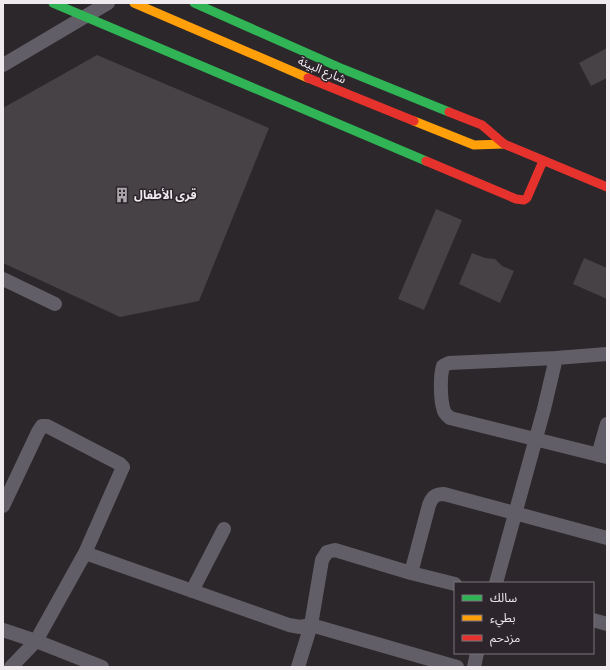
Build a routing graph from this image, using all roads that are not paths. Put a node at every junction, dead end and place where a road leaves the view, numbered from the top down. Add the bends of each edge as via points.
1 (53, 3) edge
2 (108, 3) edge
3 (134, 3) edge
4 (187, 3) edge
5 (194, 3) edge
6 (85, 16) junction
7 (187, 25) junction
8 (3, 65) edge
9 (339, 79) junction
10 (504, 144) junction
11 (544, 161) junction
12 (607, 187) edge
13 (3, 279) edge
14 (55, 304) dead end
15 (607, 354) edge
16 (556, 358) junction
17 (607, 424) edge
18 (536, 439) junction
19 (603, 456) edge
20 (3, 506) edge
21 (515, 514) junction
22 (224, 529) dead end
23 (607, 538) edge
24 (85, 553) junction
25 (411, 573) junction
26 (496, 582) edge
27 (454, 584) edge
28 (192, 591) junction
29 (594, 620) edge
30 (607, 624) edge
31 (311, 625) junction
32 (3, 630) edge
33 (36, 641) junction
34 (477, 654) edge
35 (11, 667) edge
36 (102, 667) edge
37 (298, 667) edge
38 (457, 667) edge
39 (474, 667) edge

1 - 6 main road
2 - 6 street
3 - 7 main road, شارع البيئة
4 - 7 street
5 - 9 main road
6 - 8 street
6 - 11 main road via 516,199 524,200 529,194
7 - 9 main road, شارع البيئة
9 - 10 main road via 482,124
9 - 10 main road, شارع البيئة via 474,145
10 - 11 main road
11 - 12 main road
13 - 14 street
15 - 16 street
16 - 18 street
16 - 18 street via 449,363 443,366 441,373 443,406 450,418
17 - 19 street
18 - 19 street
18 - 21 street
20 - 24 street via 42,426 47,426 120,464 123,467 122,471
21 - 23 street
21 - 25 street via 438,494 432,498 429,505
21 - 26 street
22 - 28 street
24 - 28 street
24 - 33 street
25 - 27 street
25 - 31 street via 335,550 327,552 322,560
28 - 31 street via 289,625
29 - 30 street
31 - 37 street
31 - 38 street
32 - 33 street
33 - 35 street
33 - 36 street
34 - 39 street

